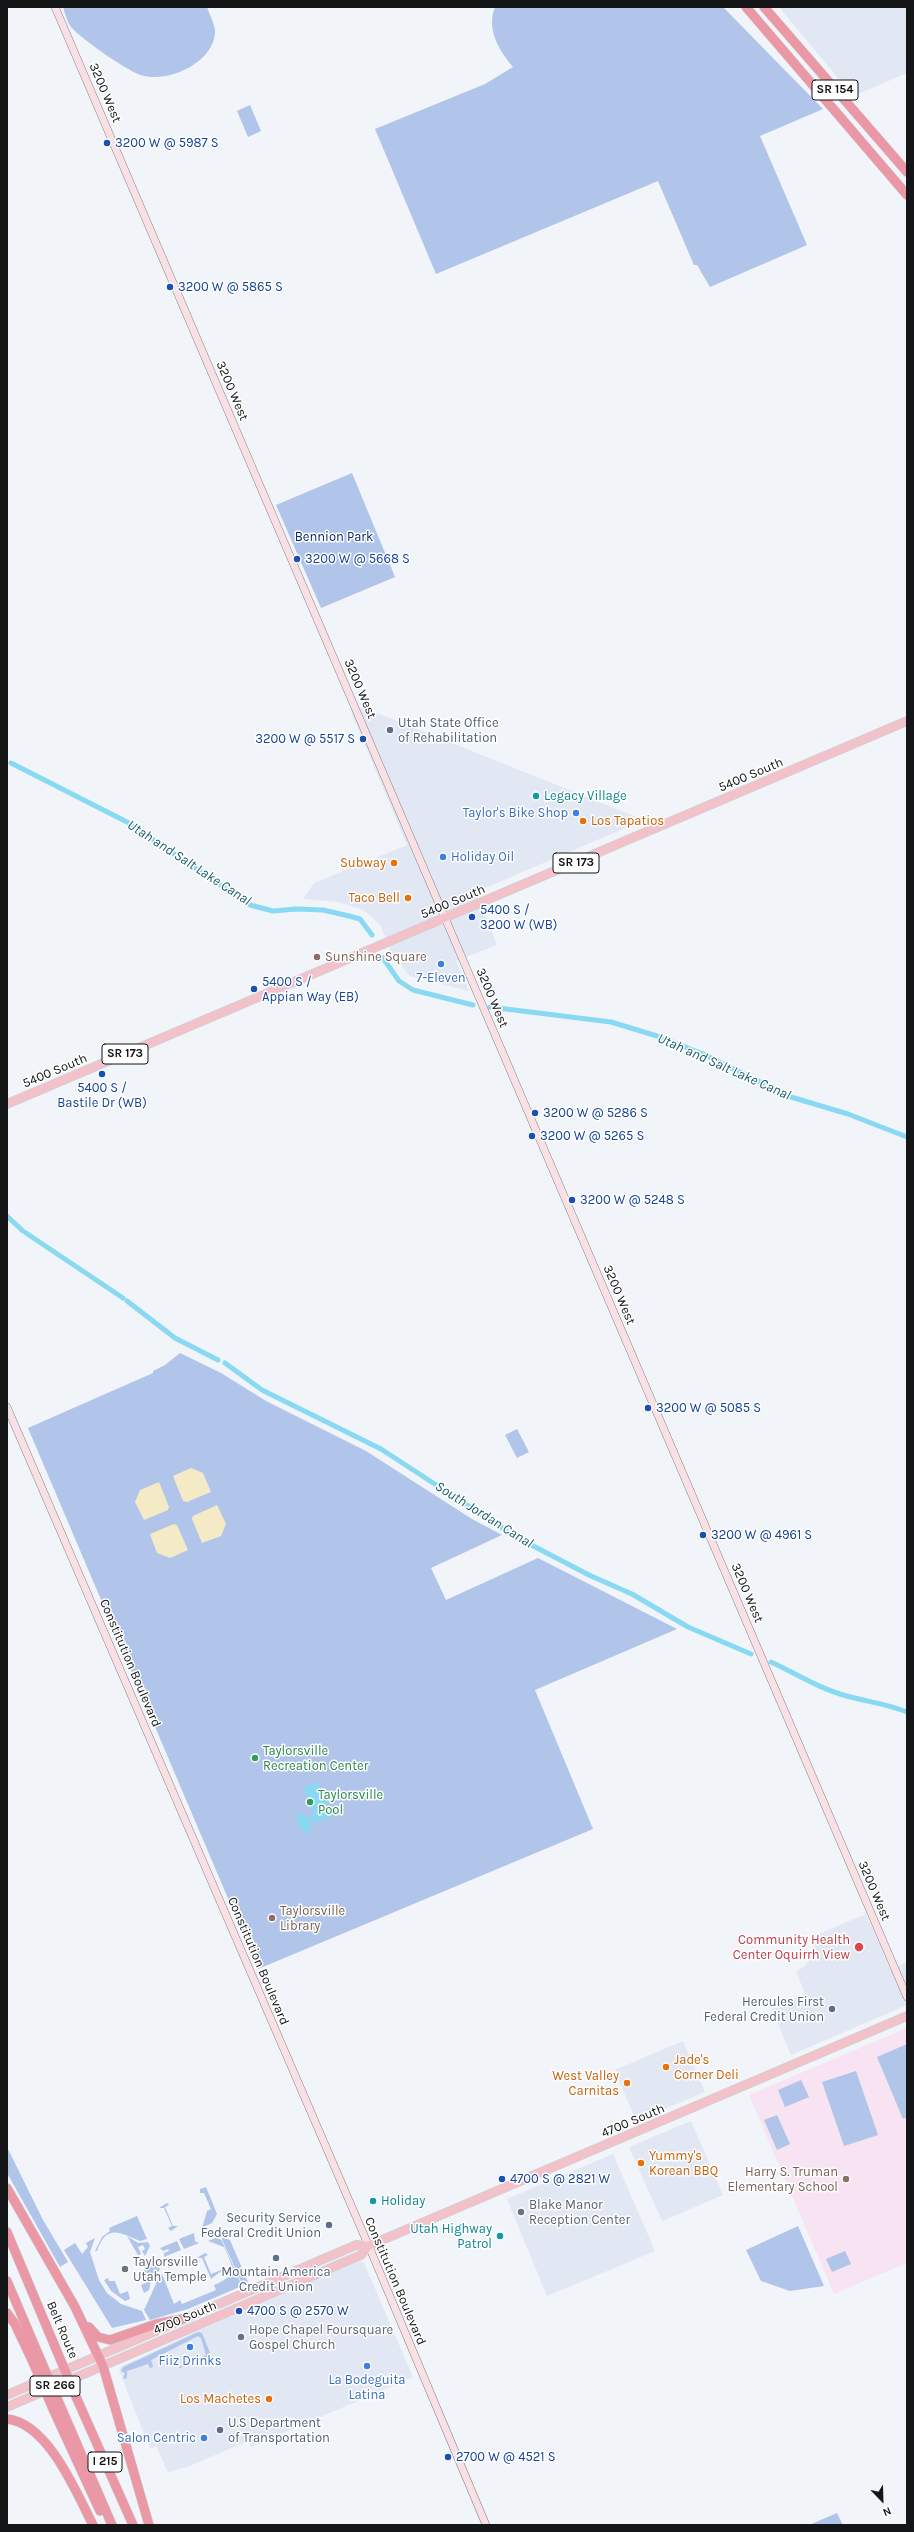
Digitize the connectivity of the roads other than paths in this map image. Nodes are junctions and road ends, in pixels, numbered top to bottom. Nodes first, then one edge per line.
1 (55, 7) edge
2 (746, 7) edge
3 (764, 7) edge
4 (907, 170) edge
5 (907, 196) edge
6 (907, 721) edge
7 (444, 919) junction
8 (7, 1104) edge
9 (7, 1407) edge
10 (907, 1997) edge
11 (907, 2016) edge
12 (7, 2188) edge
13 (7, 2232) edge
14 (368, 2246) junction
15 (7, 2281) edge
16 (75, 2307) junction
17 (7, 2313) edge
18 (187, 2318) junction
19 (98, 2356) junction
20 (36, 2358) junction
21 (103, 2366) junction
22 (7, 2395) edge
23 (7, 2407) edge
24 (57, 2407) junction
25 (7, 2419) edge
26 (93, 2525) edge
27 (108, 2525) edge
28 (112, 2525) edge
29 (132, 2525) edge
30 (148, 2525) edge
31 (486, 2525) edge

1 - 7 street, 3200 West
2 - 5 highway, SR 154
3 - 4 highway, SR 154
6 - 7 main road, 5400 South / SR 173
7 - 8 main road, 5400 South / SR 173
7 - 10 street, 3200 West
9 - 14 street, Constitution Boulevard
11 - 14 main road, 4700 South
12 - 16 highway
13 - 29 highway, Belt Route / I 215, bridge
14 - 18 main road, 4700 South
14 - 21 main road, 4700 South
14 - 31 street, Constitution Boulevard
15 - 20 highway, I 215
16 - 18 highway
16 - 19 highway
17 - 20 highway
18 - 19 main road, 4700 South
19 - 21 highway
19 - 22 main road, 4700 South / SR 266
20 - 24 highway, I 215, bridge
21 - 23 main road, 4700 South / SR 266
21 - 30 highway
24 - 27 highway
24 - 28 highway, I 215
25 - 26 highway

